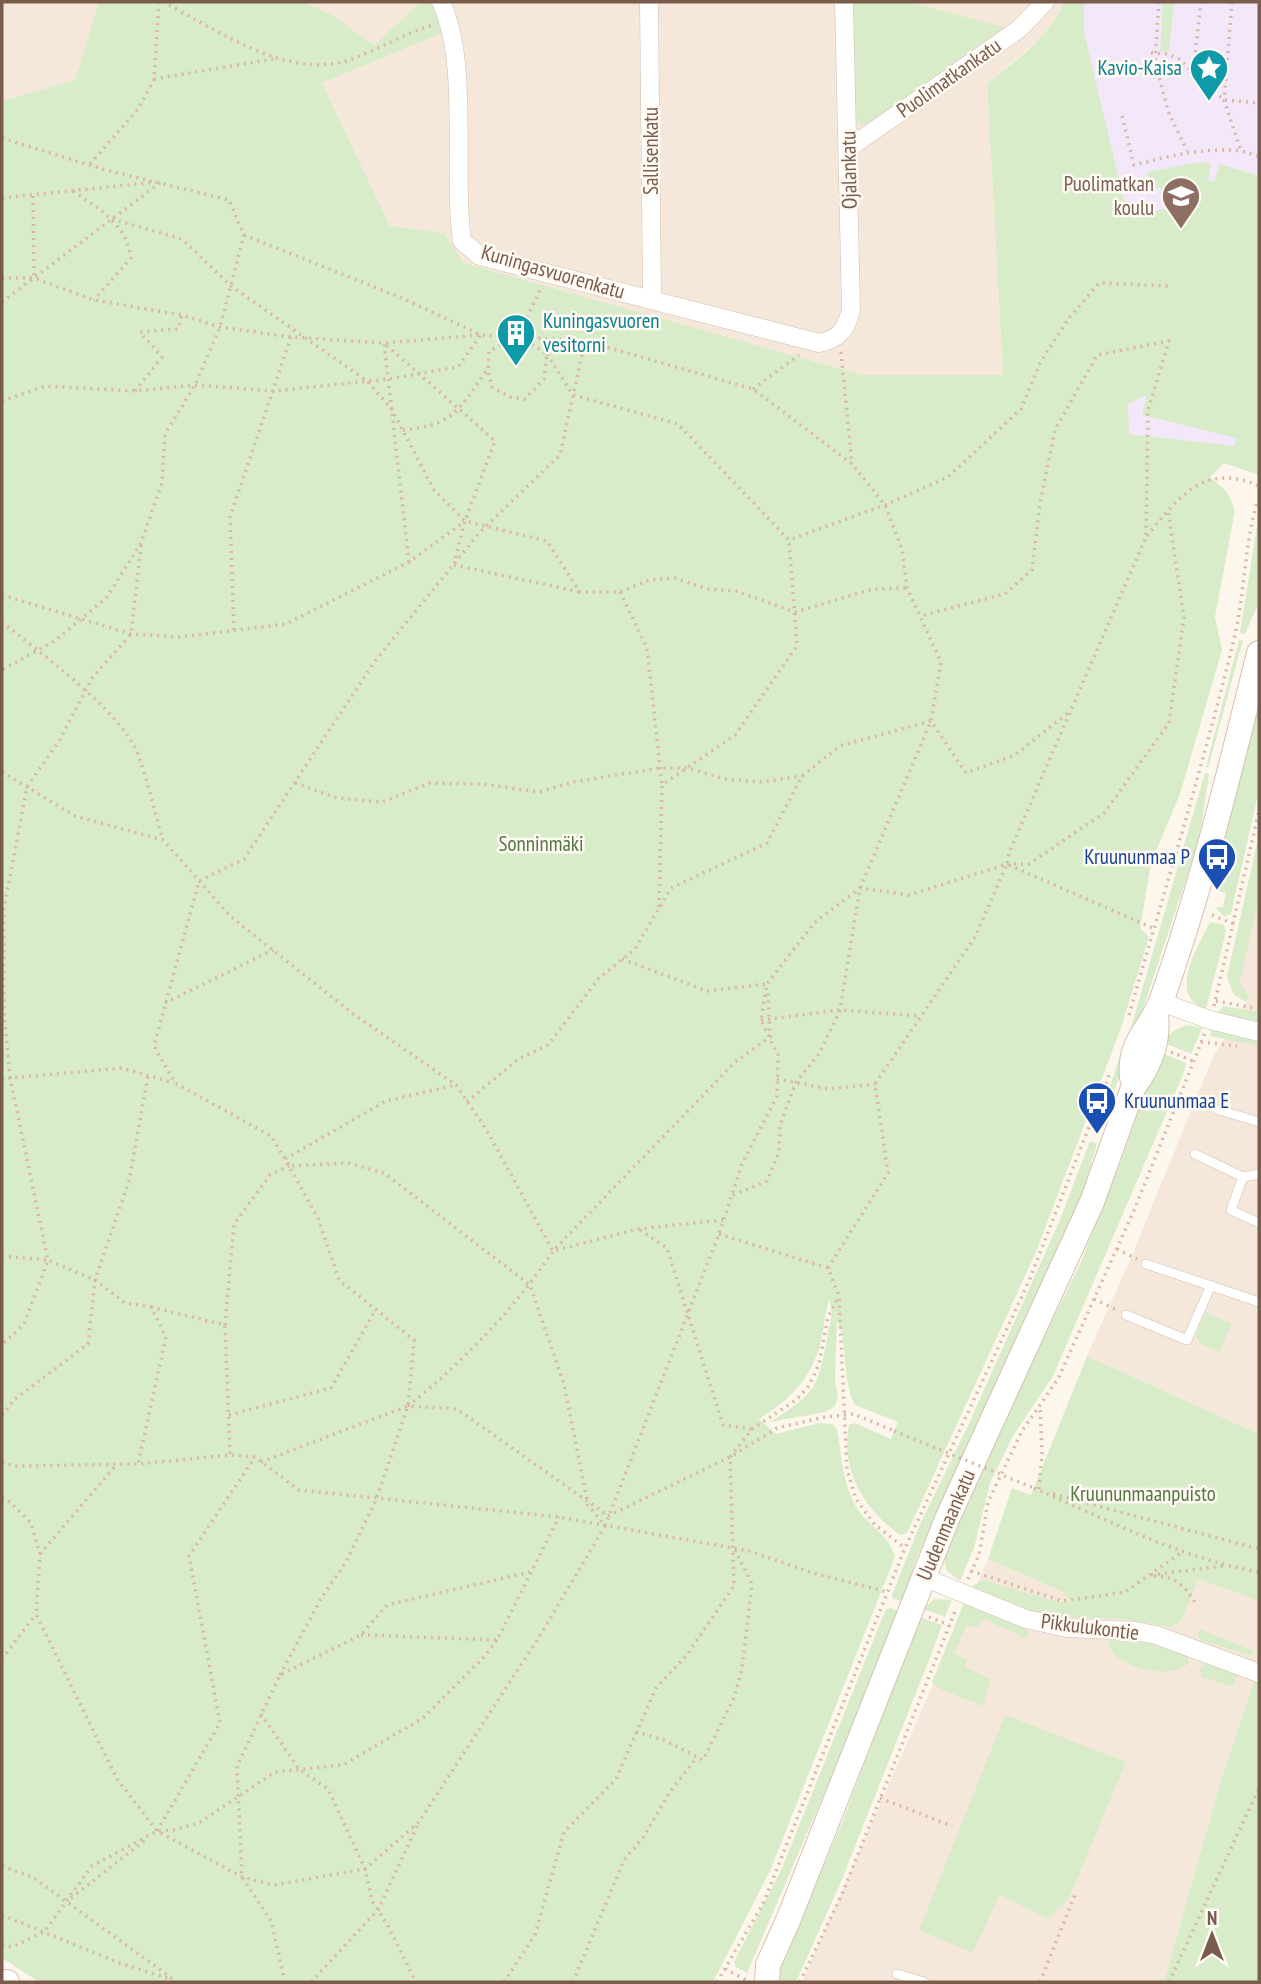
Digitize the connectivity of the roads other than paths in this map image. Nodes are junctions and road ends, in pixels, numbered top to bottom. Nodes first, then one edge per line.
1 (649, 2) edge
2 (845, 2) edge
3 (1045, 2) edge
4 (444, 9) edge
5 (849, 148) junction
6 (652, 299) junction
7 (819, 343) joint
8 (1252, 645) edge
9 (1159, 1008) junction
10 (1259, 1032) edge
11 (1216, 1109) dead end
12 (1259, 1122) edge
13 (1195, 1154) dead end
14 (1259, 1174) edge
15 (1243, 1177) junction
16 (1259, 1223) edge
17 (1146, 1264) road end
18 (1211, 1285) junction
19 (1259, 1302) edge
20 (1126, 1315) road end
21 (923, 1577) junction
22 (1259, 1673) edge
23 (897, 1974) dead end
24 (757, 1979) edge
25 (924, 1982) edge

1 - 6 street, Sallisenkatu
2 - 5 street, Ojalankatu
3 - 5 street, Puolimatkankatu
4 - 6 street, Kuningasvuorenkatu
5 - 7 street, Ojalankatu
6 - 7 street, Kuningasvuorenkatu
8 - 9 main road, Uudenmaankatu
9 - 10 street
9 - 21 main road, Uudenmaankatu
11 - 12 lane
13 - 15 lane
14 - 15 lane
15 - 16 lane
17 - 18 lane
18 - 19 lane
18 - 20 lane
21 - 22 street, Pikkulukontie
21 - 24 main road, Uudenmaankatu
23 - 25 lane

